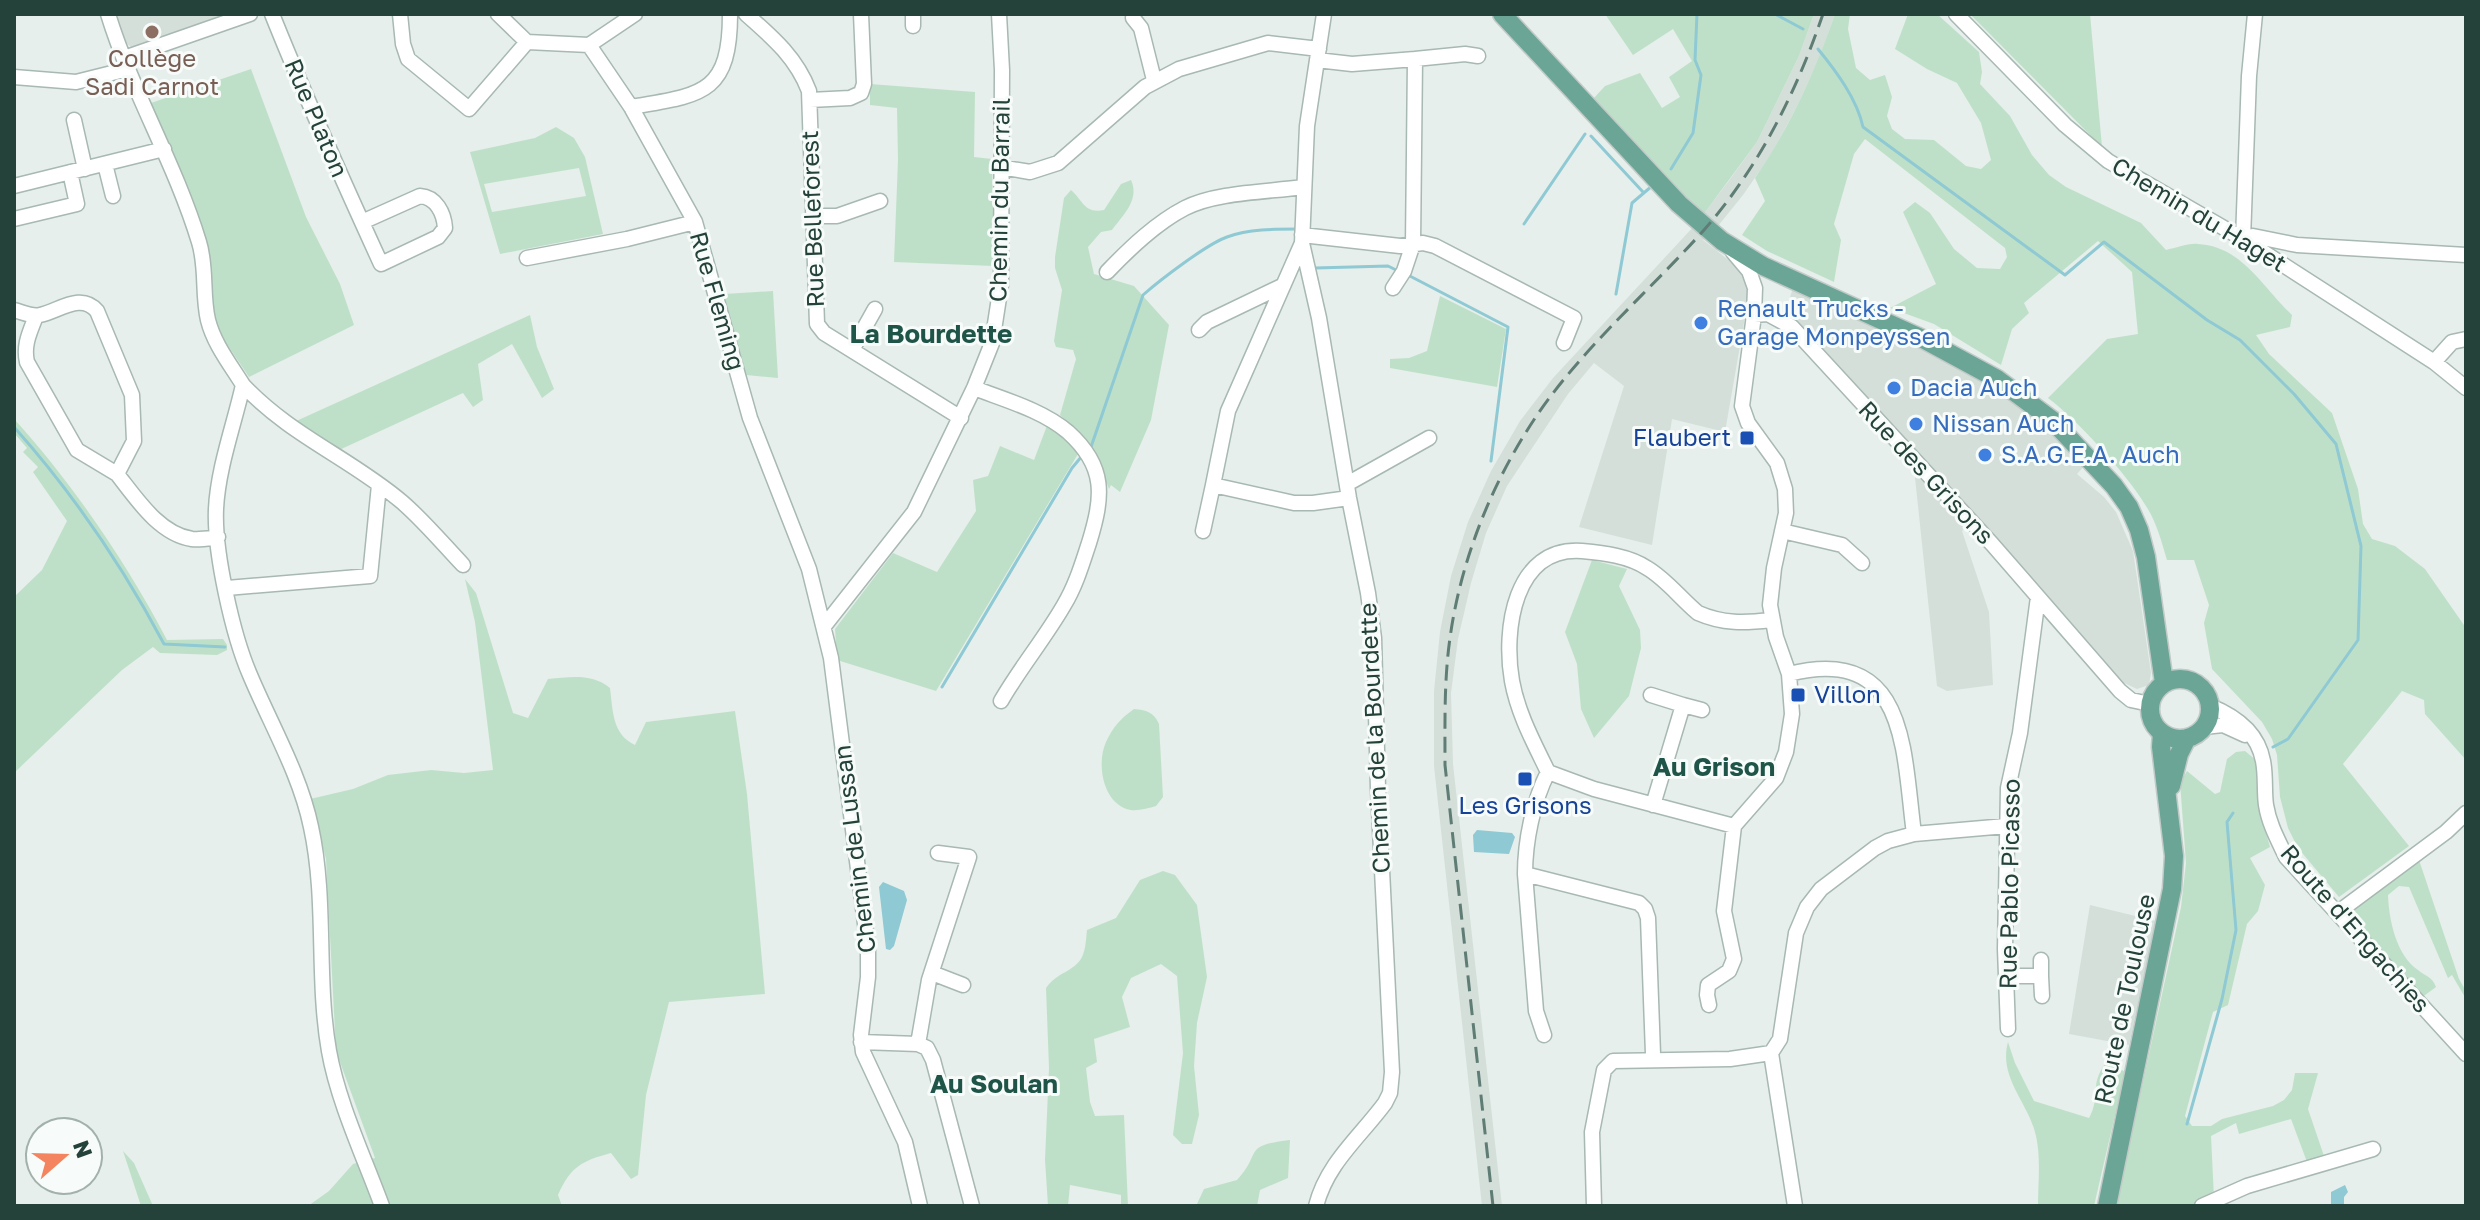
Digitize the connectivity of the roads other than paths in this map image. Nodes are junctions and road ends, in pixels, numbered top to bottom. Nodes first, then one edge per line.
1 (108, 14) edge
2 (250, 14) edge
3 (272, 14) edge
4 (400, 14) edge
5 (498, 14) edge
6 (635, 14) edge
7 (730, 14) edge
8 (746, 14) edge
9 (861, 14) edge
10 (999, 14) edge
11 (1324, 14) edge
12 (1502, 14) edge
13 (1956, 14) edge
14 (2255, 14) edge
15 (1133, 18) dead end
16 (527, 42) junction
17 (589, 45) junction
18 (1318, 55) junction
19 (1478, 56) dead end
20 (1415, 59) junction
21 (126, 63) junction
22 (14, 77) edge
23 (1154, 80) junction
24 (810, 100) junction
25 (631, 107) junction
26 (74, 120) dead end
27 (164, 149) junction
28 (105, 164) junction
29 (1000, 167) junction
30 (78, 170) junction
31 (14, 186) edge
32 (1303, 187) junction
33 (113, 196) dead end
34 (880, 201) dead end
35 (813, 216) junction
36 (14, 219) edge
37 (362, 222) junction
38 (695, 222) junction
39 (1302, 239) junction
40 (2243, 239) junction
41 (1722, 241) junction
42 (1413, 244) junction
43 (2466, 255) edge
44 (527, 258) dead end
45 (1107, 272) dead end
46 (1282, 286) junction
47 (1393, 288) dead end
48 (875, 309) dead end
49 (14, 310) edge
50 (1754, 315) junction
51 (36, 316) junction
52 (1199, 330) dead end
53 (2466, 339) edge
54 (1564, 343) dead end
55 (852, 350) junction
56 (2434, 362) junction
57 (243, 385) junction
58 (974, 388) junction
59 (2466, 388) edge
60 (961, 418) junction
61 (1429, 438) dead end
62 (117, 474) junction
63 (379, 485) junction
64 (1213, 485) junction
65 (1348, 491) junction
66 (1203, 531) dead end
67 (1782, 531) junction
68 (218, 537) junction
69 (1862, 563) dead end
70 (463, 565) dead end
71 (227, 588) junction
72 (2038, 597) junction
73 (1771, 620) junction
74 (825, 625) junction
75 (2157, 633) junction
76 (1789, 674) junction
77 (2183, 679) junction
78 (2164, 683) junction
79 (1651, 695) dead end
80 (1001, 701) dead end
81 (2150, 704) junction
82 (1683, 705) junction
83 (2210, 706) junction
84 (1702, 710) dead end
85 (2204, 727) junction
86 (2162, 733) junction
87 (2187, 738) junction
88 (2259, 747) junction
89 (1548, 772) junction
90 (2169, 800) junction
91 (1653, 805) junction
92 (2466, 813) edge
93 (1734, 826) junction
94 (2006, 826) junction
95 (1914, 834) junction
96 (938, 853) dead end
97 (1525, 874) junction
98 (2337, 913) junction
99 (2041, 960) dead end
100 (932, 973) junction
101 (2006, 976) junction
102 (2041, 976) junction
103 (963, 985) dead end
104 (2042, 996) dead end
105 (1709, 1005) dead end
106 (2008, 1029) dead end
107 (1544, 1035) dead end
108 (861, 1042) junction
109 (918, 1044) junction
110 (1771, 1053) junction
111 (1653, 1054) dead end
112 (2466, 1054) edge
113 (2373, 1149) dead end
114 (382, 1206) edge
115 (920, 1206) edge
116 (972, 1206) edge
117 (1316, 1206) edge
118 (1594, 1206) edge
119 (1795, 1206) edge
120 (2107, 1206) edge
121 (2202, 1206) edge

1 - 21 street
2 - 21 street
3 - 37 street, Rue Platon
4 - 16 street
5 - 16 street
6 - 17 street
7 - 25 street
8 - 24 street, Rue Belleforest
9 - 24 street
10 - 29 street, Chemin du Barrail
11 - 18 street, Chemin de la Bourdette
12 - 41 main road
13 - 40 street, Chemin du Haget
14 - 40 street
15 - 23 street
16 - 17 street
17 - 25 street, Rue Fleming
18 - 20 street
18 - 23 street
18 - 32 street, Chemin de la Bourdette
19 - 20 street
20 - 42 street
21 - 22 street
21 - 27 street
23 - 29 street
24 - 35 street, Rue Belleforest
25 - 38 street, Rue Fleming
26 - 30 street
27 - 28 street
27 - 57 street
28 - 30 street
28 - 33 street
29 - 58 street, Chemin du Barrail
30 - 31 street
30 - 36 street
32 - 39 street, Chemin de la Bourdette
32 - 45 street
34 - 35 street
35 - 55 street, Rue Belleforest
37 - 37 street, Rue Platon
38 - 44 street
38 - 74 street, Rue Fleming
39 - 42 street
39 - 46 street
39 - 65 street, Chemin de la Bourdette
40 - 43 street
40 - 56 street, Chemin du Haget
41 - 50 street
41 - 75 main road
42 - 47 street
42 - 54 street
46 - 52 street
46 - 64 street
48 - 55 street
49 - 51 street
50 - 67 street
50 - 72 street, Rue des Grisons
51 - 62 street
51 - 62 street
53 - 56 street
55 - 60 street, Rue Belleforest
56 - 59 street, Chemin du Haget
57 - 63 street
57 - 68 street
58 - 60 street, Chemin du Barrail
58 - 80 street
60 - 74 street, Chemin du Barrail
61 - 65 street
62 - 68 street
63 - 70 street
63 - 71 street
64 - 65 street
64 - 66 street
65 - 117 street, Chemin de la Bourdette
67 - 69 street
67 - 73 street
68 - 71 street
71 - 114 street
72 - 81 street, Rue des Grisons
72 - 94 street, Rue Pablo Picasso
73 - 76 street
73 - 89 street
74 - 108 street, Chemin de Lussan
75 - 77 main road
75 - 78 main road
76 - 93 street
76 - 95 street
77 - 78 main road
77 - 83 main road
78 - 81 main road
79 - 82 street
81 - 86 main road
82 - 84 street
82 - 91 street
83 - 85 main road
83 - 88 street
85 - 87 main road
85 - 88 street
86 - 87 main road
86 - 90 main road, Route de Toulouse
87 - 90 main road, Route de Toulouse
88 - 98 street, Route d'Engachies
89 - 91 street
89 - 97 street
90 - 120 main road, Route de Toulouse
91 - 93 street
92 - 98 street
93 - 105 street
94 - 95 street
94 - 101 street, Rue Pablo Picasso
95 - 110 street
96 - 100 street
97 - 107 street
97 - 111 street
98 - 112 street, Route d'Engachies
99 - 102 street
100 - 103 street
100 - 109 street
101 - 102 street
101 - 106 street, Rue Pablo Picasso
102 - 104 street
108 - 109 street
108 - 115 street, Chemin de Lussan
109 - 116 street
110 - 118 street
110 - 119 street
113 - 121 street

